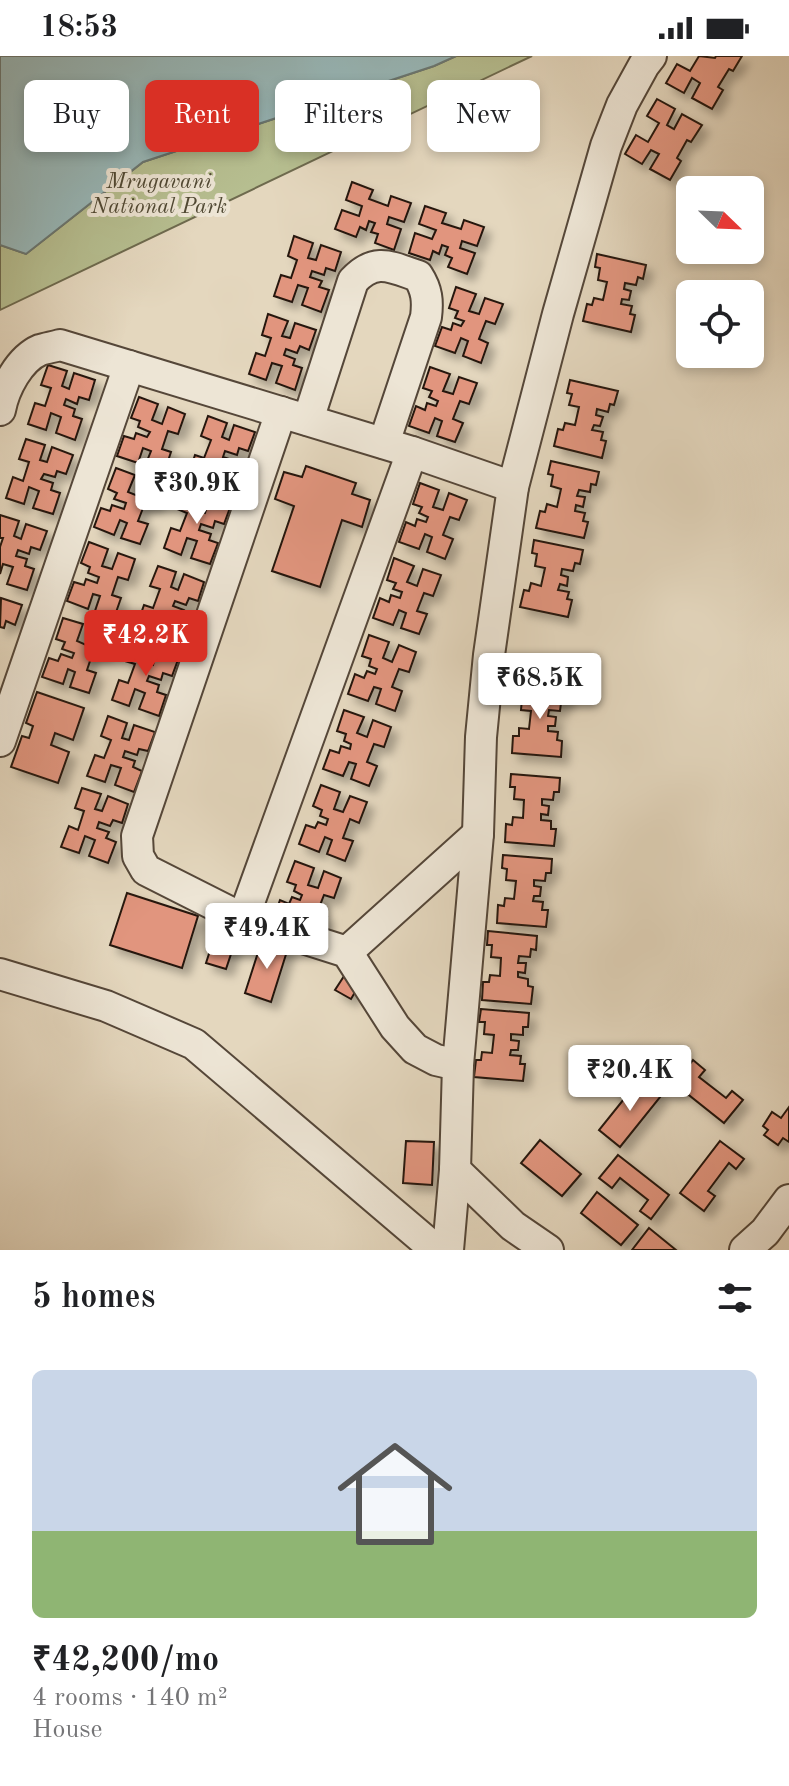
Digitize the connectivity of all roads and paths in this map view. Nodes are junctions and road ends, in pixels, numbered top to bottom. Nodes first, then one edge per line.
1 (651, 56) edge
2 (129, 366) junction
3 (0, 410) edge
4 (294, 416) junction
5 (398, 448) junction
6 (513, 487) junction
7 (0, 741) edge
8 (478, 834) junction
9 (243, 919) junction
10 (347, 952) junction
11 (0, 974) edge
12 (458, 1065) junction
13 (455, 1170) junction
14 (789, 1200) edge
15 (436, 1250) edge
16 (448, 1250) edge
17 (548, 1250) edge
18 (745, 1250) edge

1 - 6 street
2 - 3 street
2 - 4 street
2 - 7 street
4 - 5 street
4 - 5 street
4 - 9 street
5 - 6 street
5 - 9 street
6 - 8 street
8 - 10 street
8 - 12 street
9 - 10 street
10 - 12 street
11 - 15 street
12 - 13 street
13 - 16 street
13 - 17 street
14 - 18 street

